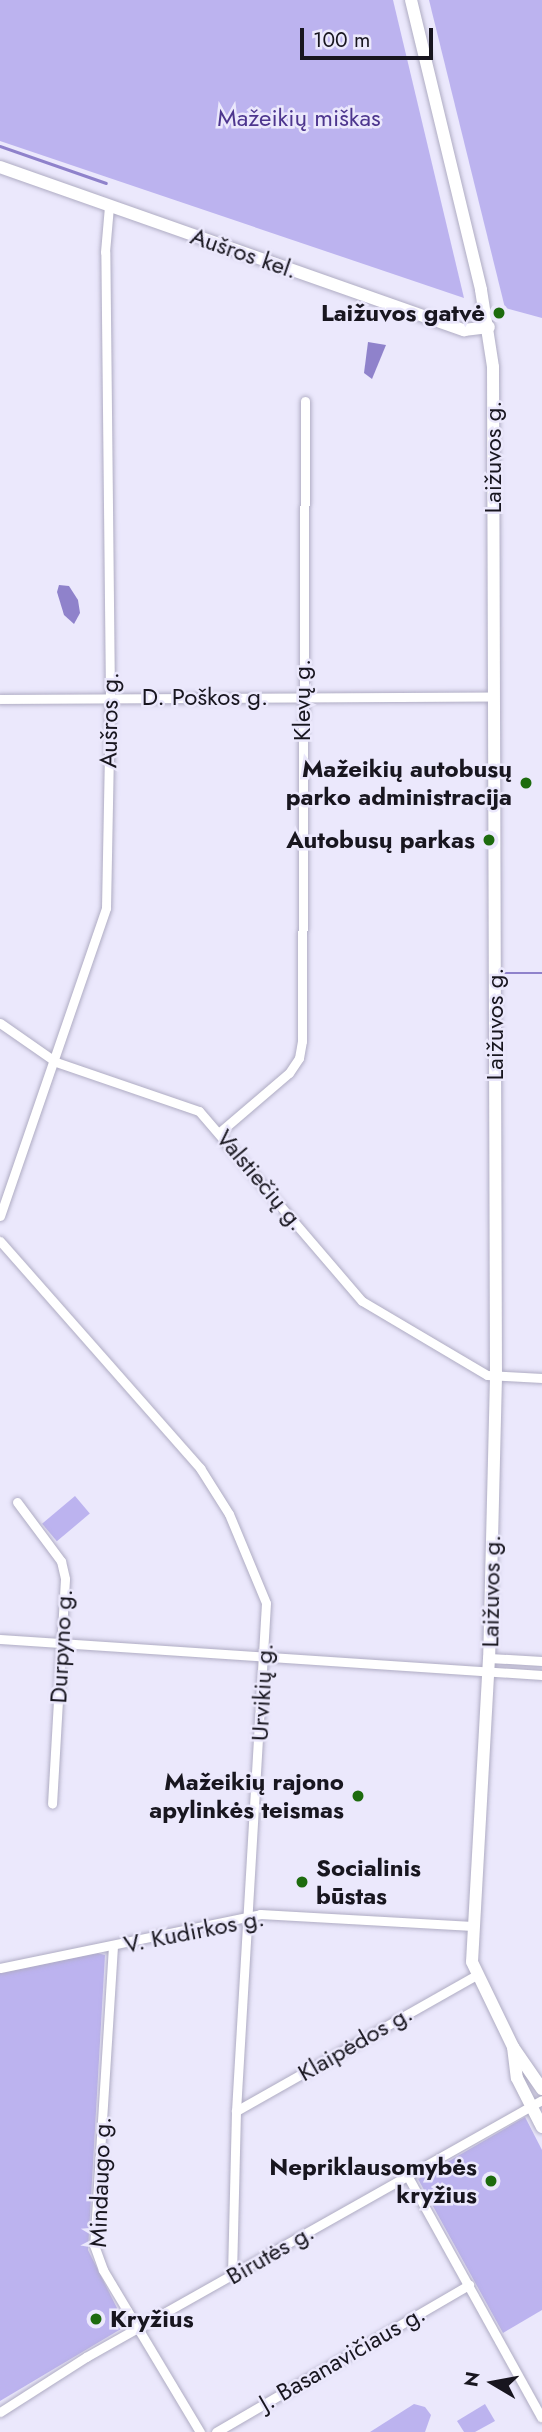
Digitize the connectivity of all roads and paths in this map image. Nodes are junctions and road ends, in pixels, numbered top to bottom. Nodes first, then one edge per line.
1 (411, 0) edge
2 (0, 167) edge
3 (109, 206) junction
4 (489, 327) junction
5 (305, 401) dead end
6 (494, 696) junction
7 (110, 697) junction
8 (301, 698) junction
9 (0, 699) edge
10 (0, 1023) edge
11 (56, 1062) junction
12 (221, 1131) junction
13 (0, 1216) edge
14 (0, 1241) edge
15 (496, 1377) junction
16 (542, 1378) edge
17 (17, 1502) dead end
18 (0, 1639) edge
19 (63, 1642) junction
20 (265, 1657) junction
21 (542, 1661) edge
22 (489, 1665) junction
23 (542, 1675) edge
24 (52, 1804) dead end
25 (247, 1918) junction
26 (473, 1926) junction
27 (113, 1946) junction
28 (0, 1968) edge
29 (475, 1976) junction
30 (513, 2047) junction
31 (542, 2090) edge
32 (536, 2103) edge
33 (236, 2111) junction
34 (542, 2127) edge
35 (407, 2175) junction
36 (232, 2275) junction
37 (469, 2285) junction
38 (137, 2328) junction
39 (0, 2412) edge
40 (541, 2417) edge
41 (200, 2432) edge
42 (216, 2432) edge

1 - 4 main road, Laižuvos g.
2 - 3 main road, Aušros kel.
3 - 4 main road, Aušros kel.
3 - 7 street, Aušros g.
4 - 6 main road, Laižuvos g.
5 - 8 street, Klevų g.
6 - 8 street, D. Poškos g.
6 - 15 main road, Laižuvos g.
7 - 8 street, D. Poškos g.
7 - 9 street, D. Poškos g.
7 - 11 street, Aušros g.
8 - 12 street, Klevų g.
10 - 11 street, Valstiečių g.
11 - 12 street, Valstiečių g.
11 - 13 street, Aušros g.
12 - 15 street, Valstiečių g.
14 - 20 street, Urvikių g.
15 - 16 street
15 - 22 main road, Laižuvos g.
17 - 19 street, Durpyno g.
18 - 19 street
19 - 20 street
19 - 24 street, Durpyno g.
20 - 22 street
20 - 25 street, Urvikių g.
21 - 22 street
22 - 23 street
22 - 26 main road, Laižuvos g.
25 - 26 street, V. Kudirkos g.
25 - 27 street, V. Kudirkos g.
25 - 33 street, Urvikių g.
26 - 29 main road, Laižuvos g.
27 - 28 street, V. Kudirkos g.
27 - 38 street, Mindaugo g.
29 - 30 main road, Laižuvos g.
29 - 33 street, Klaipėdos g.
30 - 31 main road
30 - 32 main road
32 - 34 main road
32 - 35 street, Birutės g.
33 - 36 street, Urvikių g.
35 - 36 street, Birutės g.
35 - 37 street
36 - 38 street, Birutės g.
37 - 40 street
37 - 42 street, J. Basanavičiaus g.
38 - 39 street, Birutės g.
38 - 41 street, Mindaugo g.

